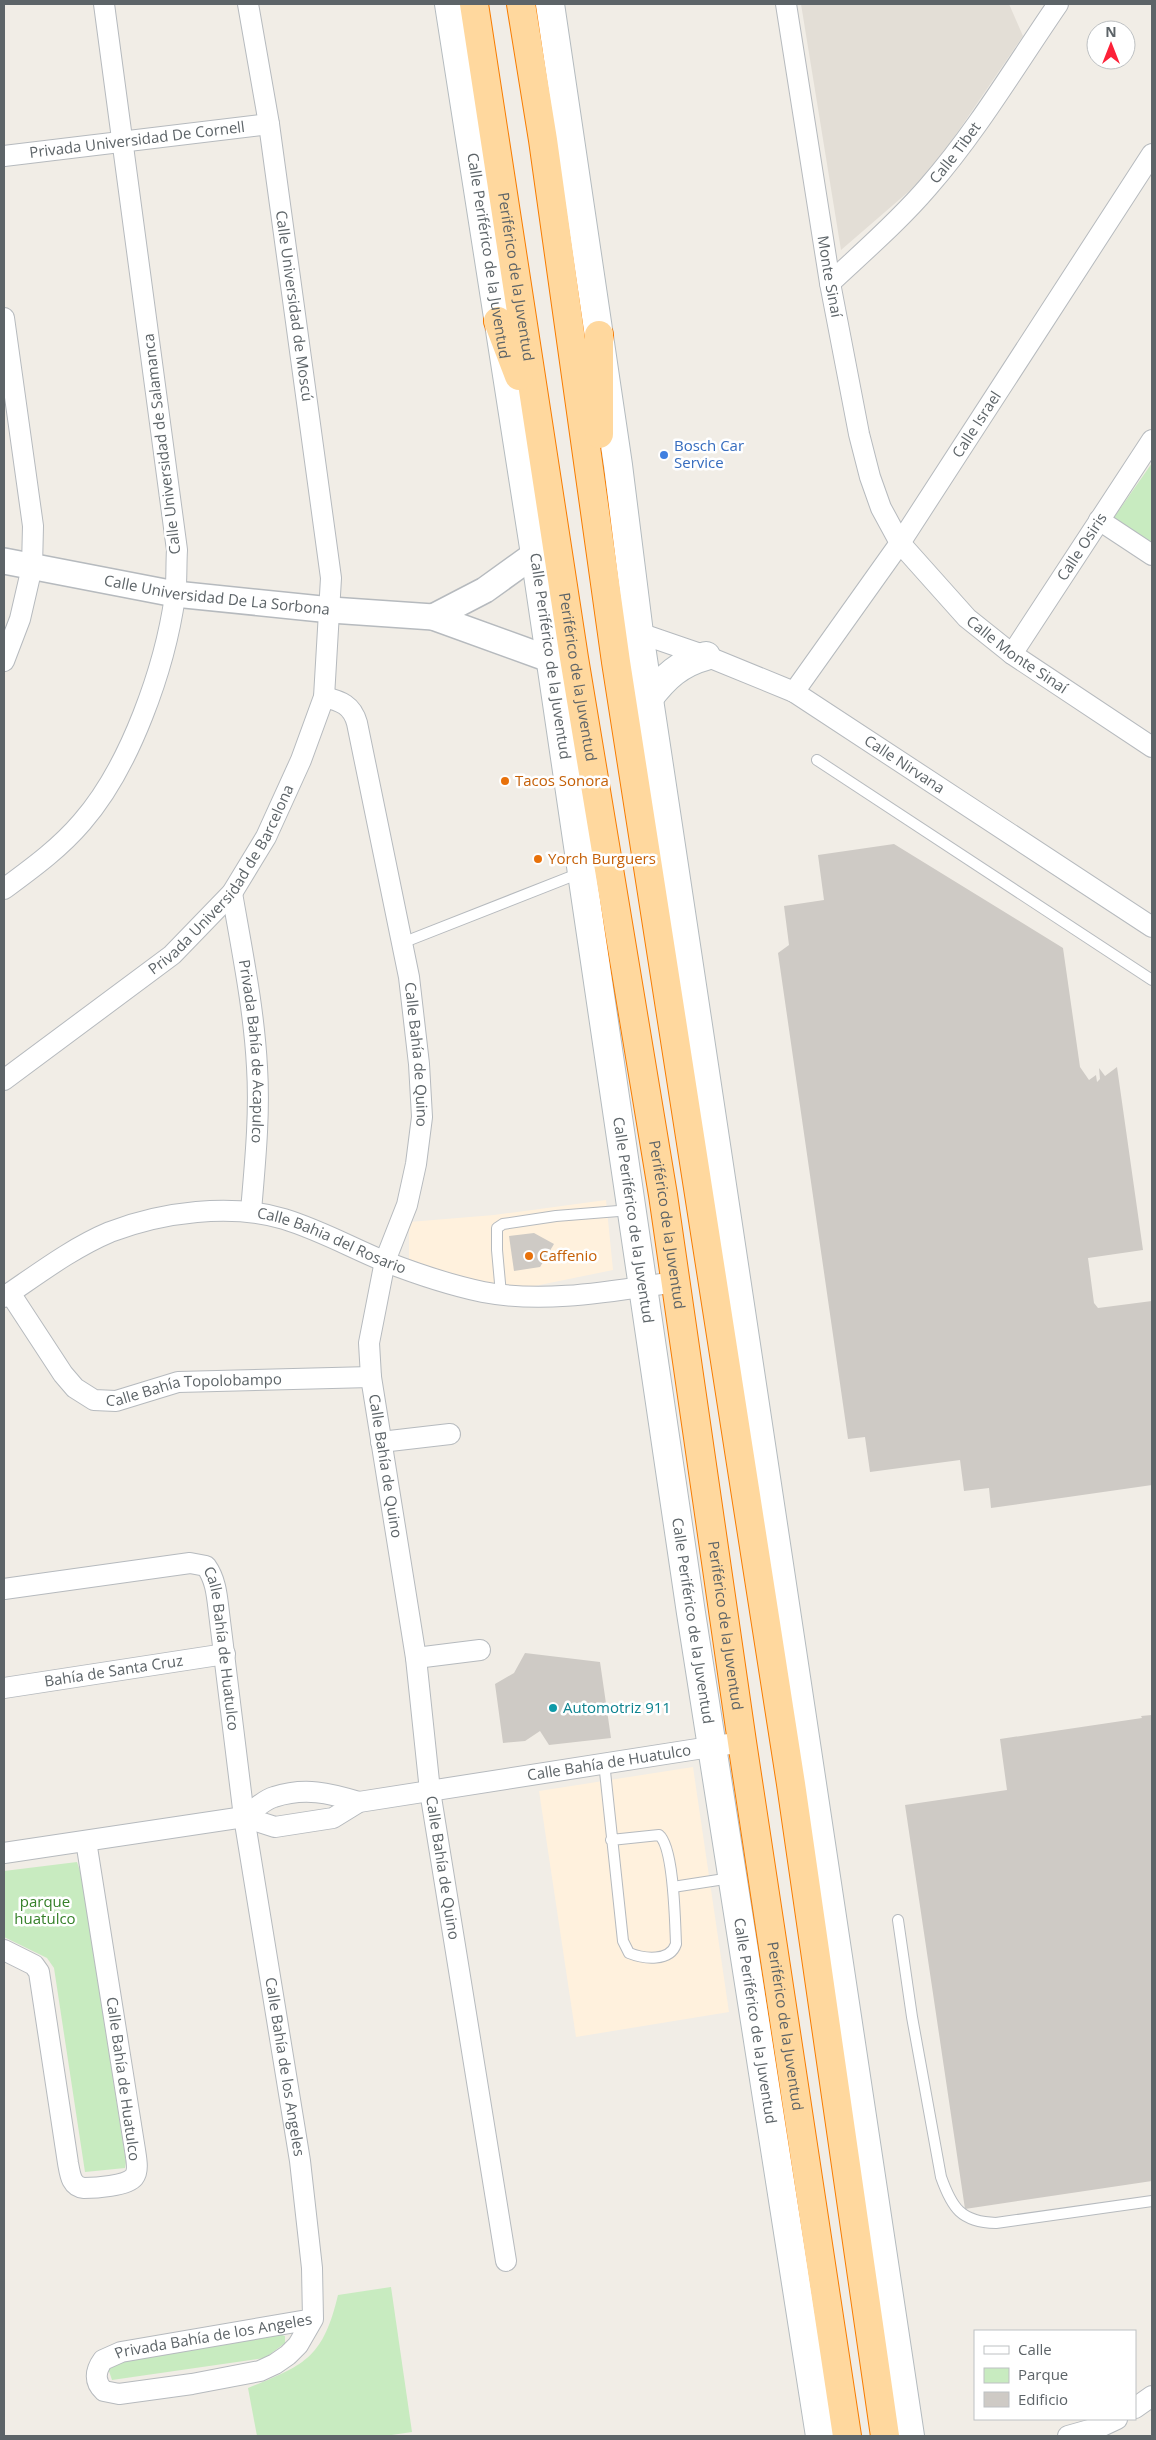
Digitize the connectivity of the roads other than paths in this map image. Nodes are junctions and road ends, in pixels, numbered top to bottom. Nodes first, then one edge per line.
1 (104, 4) edge
2 (248, 4) edge
3 (449, 4) edge
4 (521, 4) edge
5 (550, 4) edge
6 (786, 4) edge
7 (1058, 4) edge
8 (475, 10) edge
9 (269, 124) junction
10 (123, 140) junction
11 (1152, 154) edge
12 (4, 156) edge
13 (830, 283) junction
14 (4, 318) edge
15 (498, 321) junction
16 (599, 335) junction
17 (538, 427) junction
18 (1152, 440) edge
19 (1099, 520) junction
20 (598, 531) junction
21 (900, 543) junction
22 (546, 553) junction
23 (1152, 555) edge
24 (4, 561) edge
25 (32, 567) junction
26 (175, 594) junction
27 (331, 610) junction
28 (433, 617) junction
29 (639, 633) junction
30 (1012, 654) junction
31 (706, 656) junction
32 (562, 659) junction
33 (4, 662) edge
34 (794, 692) junction
35 (324, 697) junction
36 (649, 698) junction
37 (1152, 747) edge
38 (817, 760) dead end
39 (581, 873) junction
40 (4, 889) edge
41 (232, 894) junction
42 (1152, 927) edge
43 (402, 943) junction
44 (1152, 980) edge
45 (4, 1080) edge
46 (632, 1210) junction
47 (251, 1211) junction
48 (385, 1261) junction
49 (675, 1282) junction
50 (644, 1286) junction
51 (501, 1294) junction
52 (7, 1295) edge
53 (371, 1377) junction
54 (450, 1434) dead end
55 (381, 1442) junction
56 (4, 1589) edge
57 (480, 1650) dead end
58 (224, 1654) junction
59 (416, 1658) junction
60 (4, 1688) edge
61 (742, 1742) junction
62 (712, 1746) junction
63 (604, 1762) junction
64 (430, 1792) junction
65 (359, 1802) junction
66 (244, 1817) junction
67 (612, 1840) junction
68 (86, 1841) junction
69 (4, 1853) edge
70 (732, 1878) junction
71 (673, 1887) junction
72 (898, 1920) dead end
73 (4, 1950) edge
74 (1152, 2201) edge
75 (506, 2261) dead end
76 (313, 2319) junction
77 (1152, 2396) edge
78 (1136, 2407) edge
79 (1116, 2426) edge
80 (820, 2436) edge
81 (848, 2436) edge
82 (885, 2436) edge
83 (910, 2436) edge
84 (1068, 2436) edge

1 - 10 street, Calle Universidad de Salamanca
2 - 9 street, Calle Universidad de Moscú
3 - 15 main road, Calle Periférico de la Juventud
4 - 20 highway
5 - 16 main road
6 - 13 street, Monte Sinaí
7 - 13 street, Calle Tibet
8 - 17 highway, Periférico de la Juventud
9 - 10 street, Privada Universidad De Cornell
9 - 27 street, Calle Universidad de Moscú
10 - 12 street, Privada Universidad De Cornell
10 - 26 street, Calle Universidad de Salamanca
11 - 21 street, Calle Israel
13 - 21 street, Monte Sinaí
14 - 25 street
15 - 17 highway
15 - 22 main road, Calle Periférico de la Juventud
16 - 20 highway
16 - 29 main road
17 - 22 highway, Periférico de la Juventud
18 - 19 street, Calle Osiris
19 - 23 street
19 - 30 street, Calle Osiris
20 - 82 highway
21 - 30 street, Calle Monte Sinaí
21 - 34 street, Calle Israel
22 - 28 street
22 - 32 highway, Periférico de la Juventud
24 - 25 street, Calle Universidad De La Sorbona
25 - 26 street, Calle Universidad De La Sorbona
25 - 33 street
26 - 27 street, Calle Universidad De La Sorbona
26 - 40 street, Calle Universidad de Salamanca
27 - 28 street, Calle Universidad De La Sorbona
27 - 35 street, Privada Universidad de Barcelona
28 - 32 street, Calle Universidad De La Sorbona
29 - 31 street, Calle Nirvana
29 - 36 main road
30 - 37 street, Calle Monte Sinaí
31 - 34 street, Calle Nirvana
31 - 36 main road
32 - 39 main road, Calle Periférico de la Juventud
32 - 49 highway, Periférico de la Juventud
34 - 42 street, Calle Nirvana
35 - 41 street, Privada Universidad de Barcelona
35 - 43 street, Calle Bahía de Quino
36 - 83 main road
38 - 44 lane
39 - 43 lane
39 - 46 main road, Calle Periférico de la Juventud
41 - 45 street, Privada Universidad de Barcelona
41 - 47 street, Privada Bahía de Acapulco
43 - 48 street, Calle Bahía de Quino
46 - 50 main road, Calle Periférico de la Juventud
46 - 51 lane
47 - 48 street, Calle Bahia del Rosario
47 - 52 street, Calle Bahia del Rosario
48 - 51 street, Calle Bahia del Rosario
48 - 53 street, Calle Bahía de Quino
49 - 50 street, Calle Bahia del Rosario
49 - 61 highway, Periférico de la Juventud
50 - 51 street, Calle Bahia del Rosario
50 - 62 main road, Calle Periférico de la Juventud
52 - 53 street, Calle Bahía Topolobampo
53 - 55 street, Calle Bahía de Quino
54 - 55 street
55 - 59 street, Calle Bahía de Quino
56 - 58 street, Calle Bahía de Huatulco
57 - 59 street
58 - 60 street, Bahía de Santa Cruz
58 - 66 street, Calle Bahía de Huatulco
59 - 64 street, Calle Bahía de Quino
61 - 62 street, Calle Bahía de Huatulco
61 - 81 highway, Periférico de la Juventud
62 - 63 street, Calle Bahía de Huatulco
62 - 70 main road, Calle Periférico de la Juventud
63 - 64 street, Calle Bahía de Huatulco
63 - 67 lane
64 - 65 street, Calle Bahía de Huatulco
64 - 75 street, Calle Bahía de Quino
65 - 66 street, Calle Bahía de Huatulco
65 - 66 street, Calle Bahía de Huatulco
66 - 68 street, Calle Bahía de Huatulco
66 - 76 street, Calle Bahía de los Angeles
67 - 71 lane
67 - 71 lane
68 - 69 street, Calle Bahía de Huatulco
68 - 73 street, Calle Bahía de Huatulco
70 - 71 lane
70 - 80 main road, Calle Periférico de la Juventud
72 - 74 lane
76 - 76 street, Privada Bahía de los Angeles
77 - 78 street
79 - 84 street

